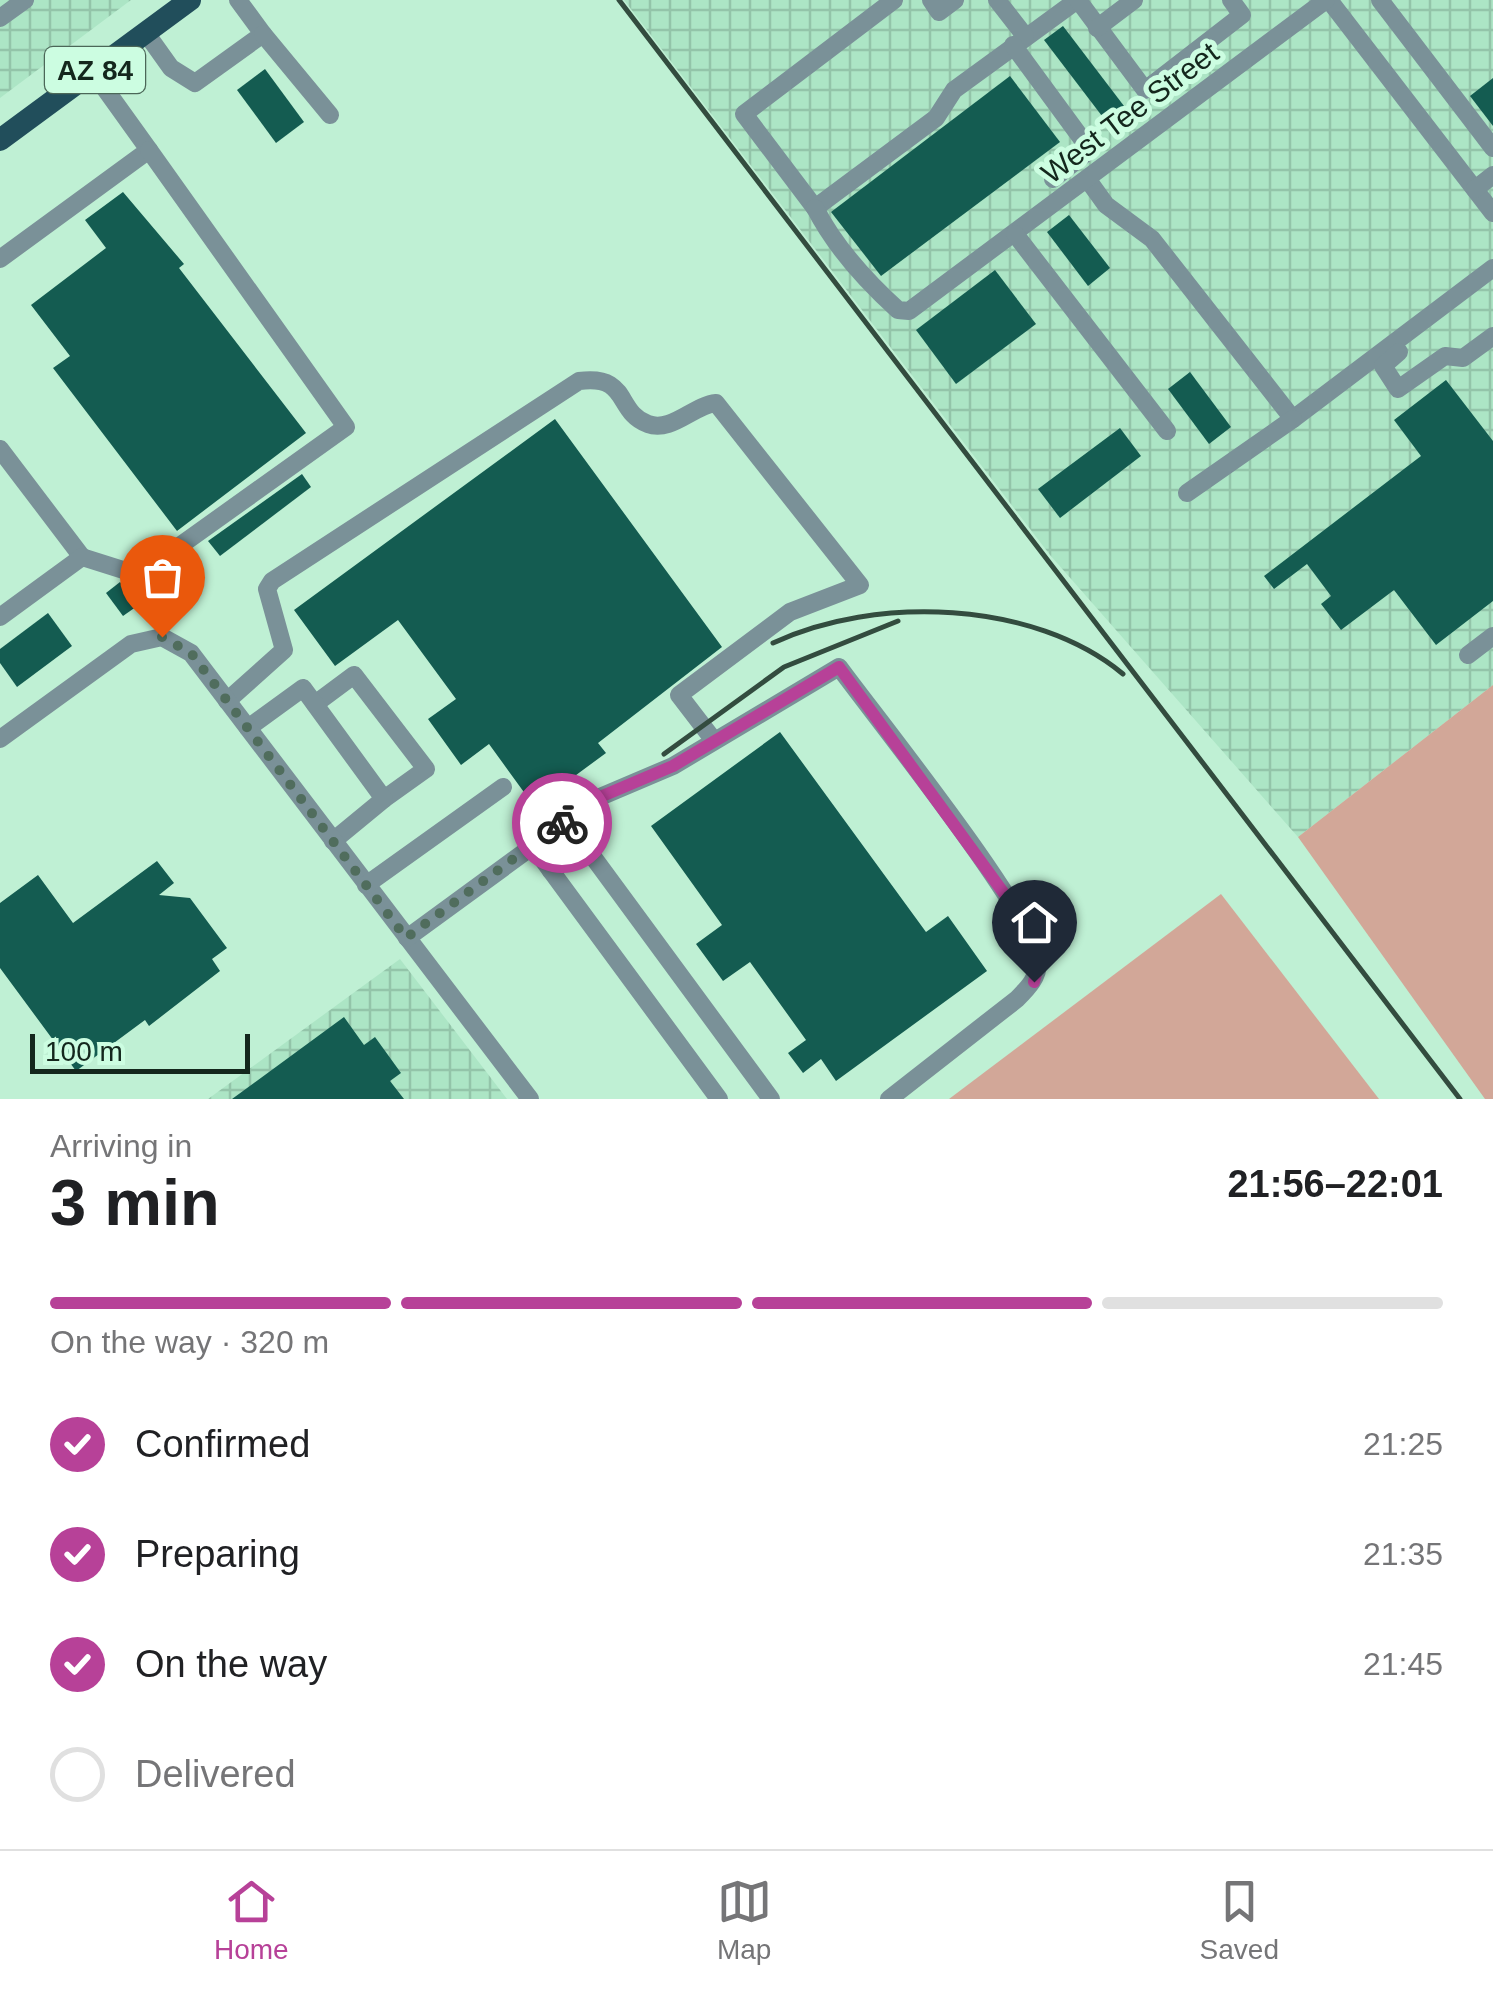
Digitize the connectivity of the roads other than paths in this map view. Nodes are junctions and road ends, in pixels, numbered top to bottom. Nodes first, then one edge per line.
1 (25, 0) edge
2 (190, 0) edge
3 (238, 0) edge
4 (894, 0) edge
5 (930, 0) edge
6 (955, 0) edge
7 (997, 0) edge
8 (1134, 0) edge
9 (1230, 0) edge
10 (1327, 0) edge
11 (1380, 0) edge
12 (1077, 1) edge
13 (0, 18) edge
14 (1096, 28) junction
15 (146, 32) junction
16 (263, 34) junction
17 (1019, 40) junction
18 (93, 72) junction
19 (330, 115) dead end
20 (0, 140) edge
21 (1493, 148) edge
22 (149, 150) junction
23 (1493, 175) edge
24 (1053, 179) dead end
25 (1088, 180) junction
26 (1474, 189) junction
27 (815, 208) junction
28 (1493, 213) edge
29 (1015, 234) junction
30 (0, 259) edge
31 (1493, 268) edge
32 (1493, 282) edge
33 (1493, 336) edge
34 (1293, 419) junction
35 (1167, 432) dead end
36 (0, 449) edge
37 (1188, 493) dead end
38 (82, 556) junction
39 (0, 617) edge
40 (1493, 636) edge
41 (1468, 655) dead end
42 (227, 701) junction
43 (315, 704) junction
44 (248, 728) junction
45 (712, 738) junction
46 (0, 739) edge
47 (503, 787) dead end
48 (384, 799) junction
49 (333, 841) junction
50 (532, 845) junction
51 (551, 871) junction
52 (366, 886) junction
53 (406, 938) junction
54 (530, 1099) edge
55 (719, 1099) edge
56 (772, 1099) edge
57 (889, 1099) edge

1 - 13 street
2 - 15 main road, AZ 84
3 - 16 street
4 - 27 street
5 - 6 street
7 - 17 street
8 - 14 street
9 - 14 street
10 - 25 street, West Tee Street
10 - 26 street
11 - 21 street
12 - 14 street
12 - 17 street
15 - 16 street
15 - 18 main road, AZ 84
16 - 19 street
17 - 24 street
17 - 27 street
18 - 20 main road, AZ 84
18 - 22 street
22 - 30 street
22 - 38 street
23 - 26 street
25 - 29 street, West Tee Street
25 - 34 street
26 - 28 street
27 - 29 street, West Tee Street
29 - 35 street
31 - 34 street
32 - 33 street
34 - 37 street
36 - 38 street
38 - 39 street
40 - 41 street
42 - 44 street
42 - 45 street
42 - 46 street
43 - 44 street
43 - 48 street
43 - 48 street
44 - 49 street
45 - 50 street
45 - 57 street
47 - 52 street
48 - 49 street
49 - 52 street
50 - 51 street
50 - 53 street
51 - 55 street
51 - 56 street
52 - 53 street
53 - 54 street

